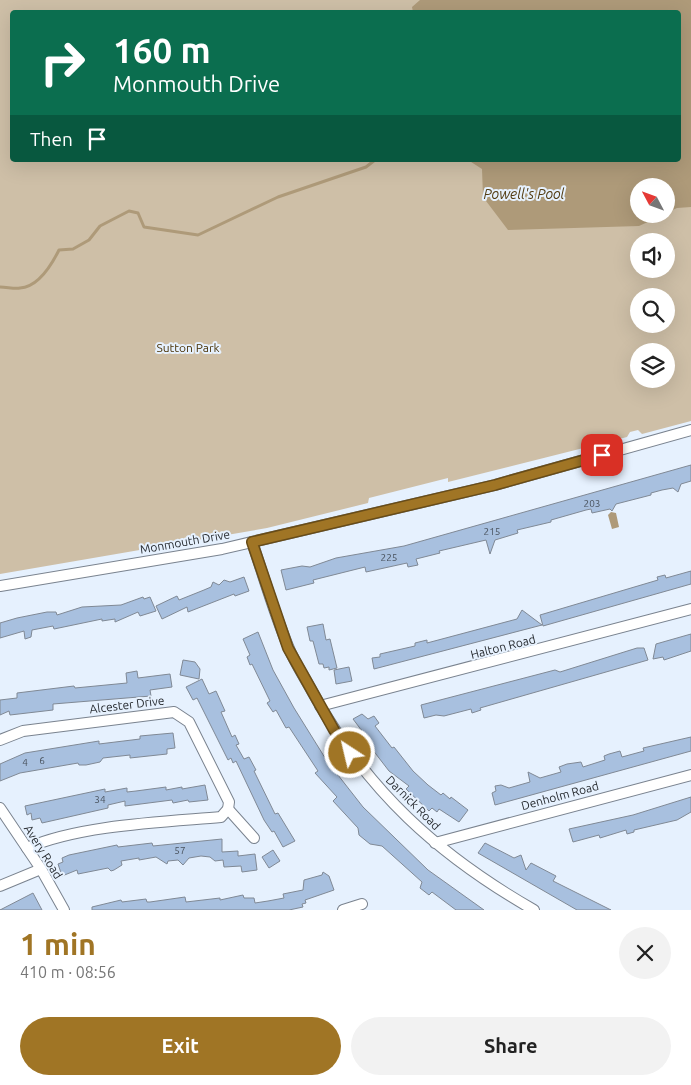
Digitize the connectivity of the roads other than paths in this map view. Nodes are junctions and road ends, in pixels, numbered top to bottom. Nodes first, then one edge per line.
1 (691, 430) edge
2 (252, 542) junction
3 (0, 586) edge
4 (691, 610) edge
5 (320, 706) junction
6 (0, 740) edge
7 (691, 775) edge
8 (0, 808) edge
9 (228, 809) junction
10 (254, 838) dead end
11 (435, 843) junction
12 (27, 848) junction
13 (41, 869) junction
14 (0, 886) edge
15 (362, 904) dead end
16 (346, 906) edge
17 (64, 910) edge
18 (534, 910) edge

1 - 2 street, Monmouth Drive
2 - 3 street, Monmouth Drive
2 - 5 street, Darnick Road
4 - 5 street, Halton Road
5 - 11 street, Darnick Road
6 - 9 street, Alcester Drive
7 - 11 street, Denholm Road
8 - 12 street, Avery Road
9 - 10 street, Alcester Drive
9 - 12 street
11 - 18 street, Darnick Road
12 - 13 street, Avery Road
13 - 14 street
13 - 17 street, Avery Road
15 - 16 street

